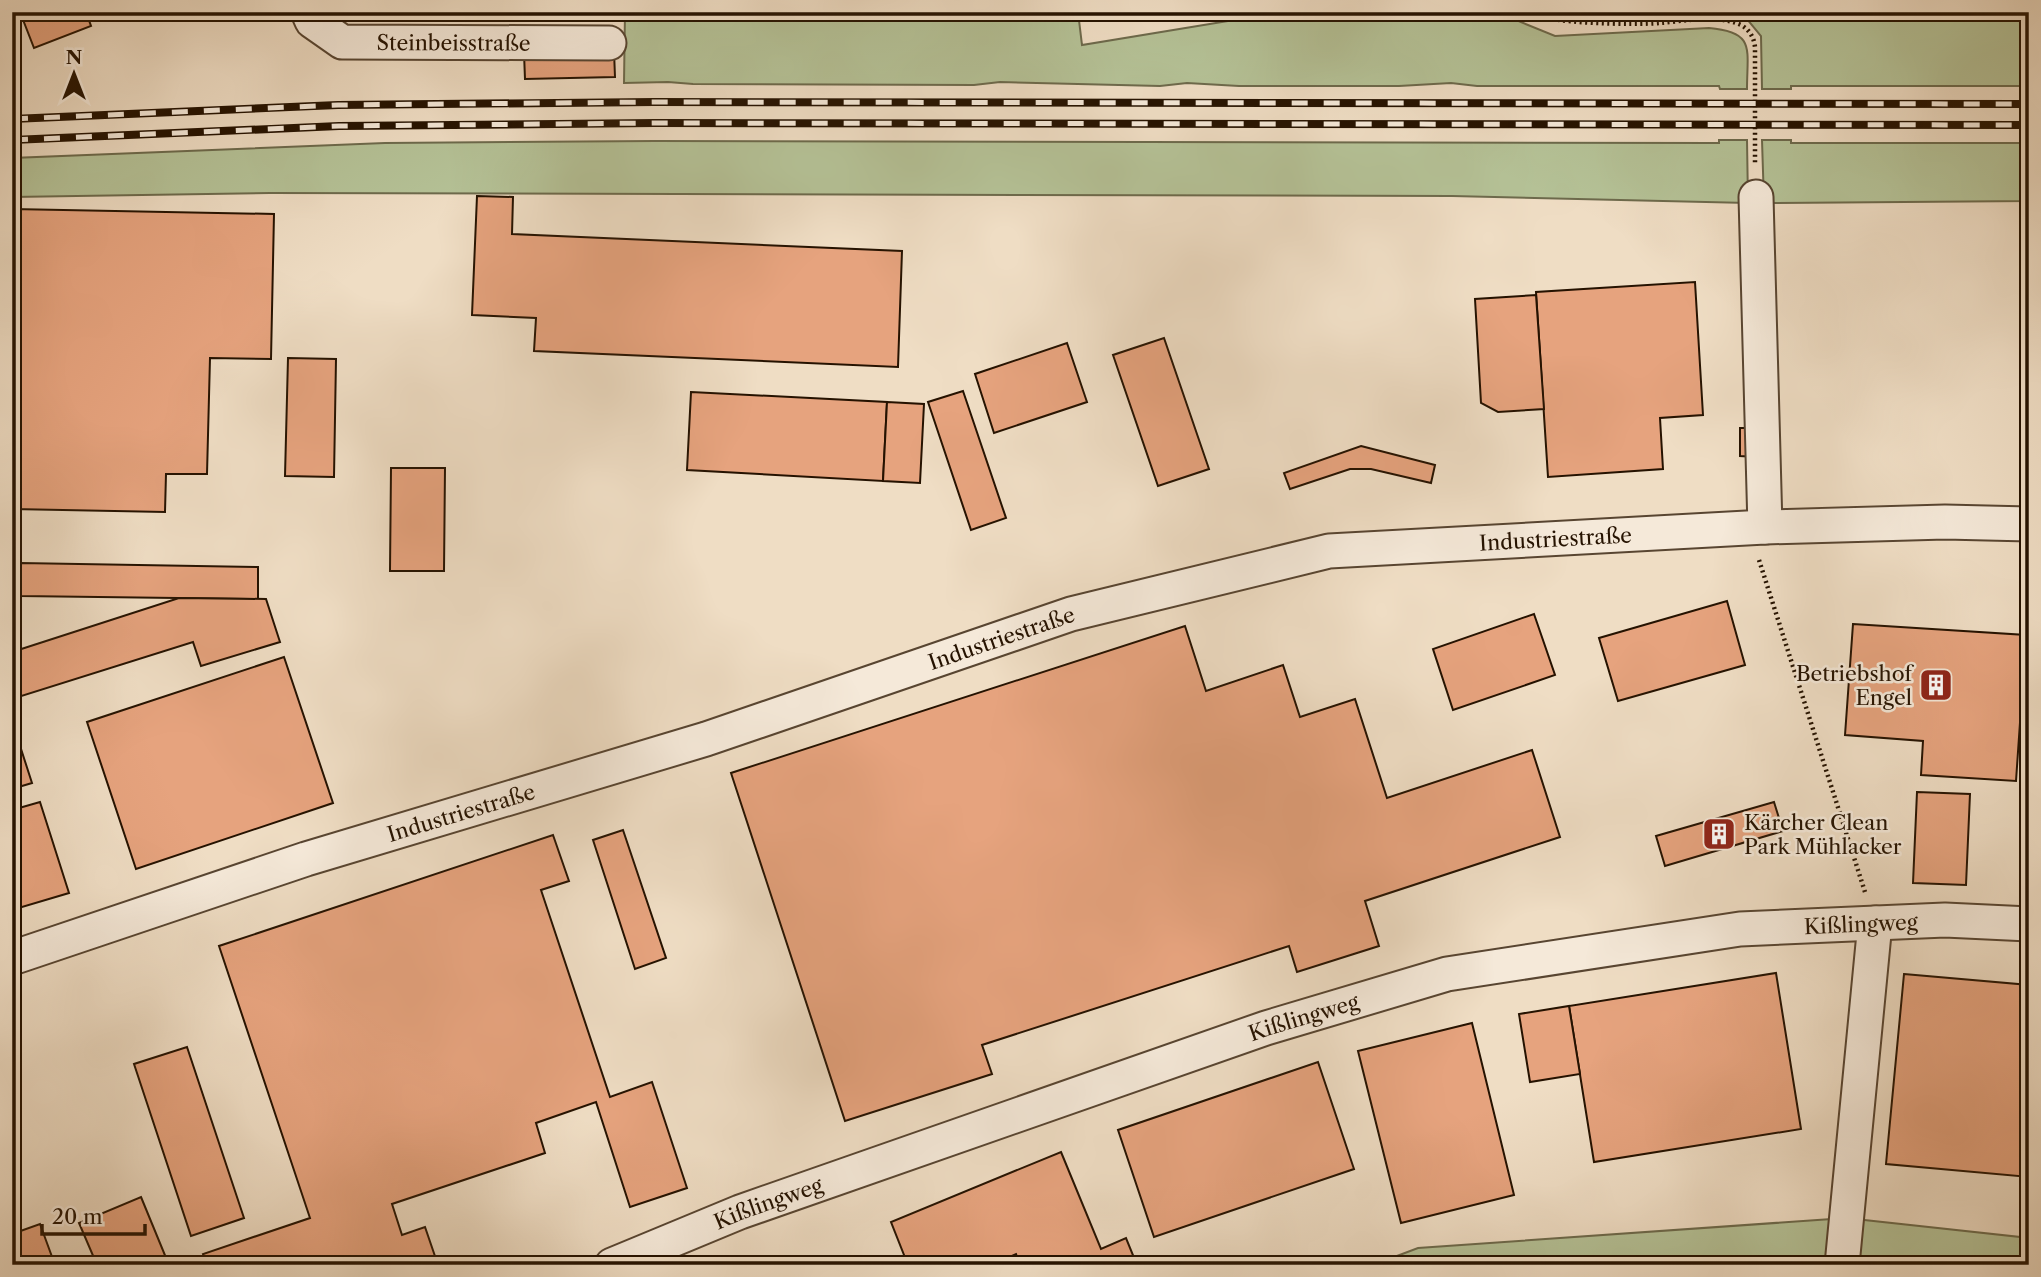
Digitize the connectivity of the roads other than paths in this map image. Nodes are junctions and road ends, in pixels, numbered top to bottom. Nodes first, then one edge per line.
1 (309, 12) edge
2 (609, 43) dead end
3 (1756, 197) dead end
4 (2029, 524) edge
5 (1759, 527) junction
6 (1875, 923) junction
7 (2029, 923) edge
8 (12, 958) edge
9 (612, 1265) edge
10 (1842, 1265) edge

1 - 2 street, Steinbeisstraße
3 - 5 street
4 - 5 street, Industriestraße
5 - 8 street, Industriestraße
6 - 7 street, Kißlingweg
6 - 9 street, Kißlingweg
6 - 10 street

